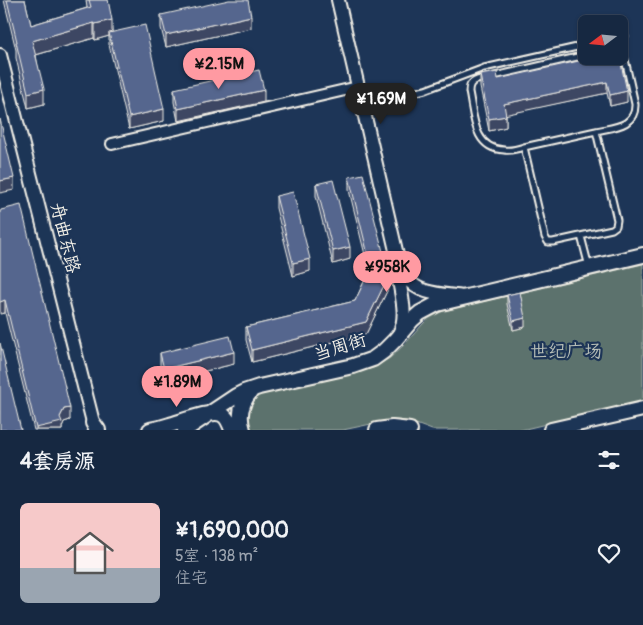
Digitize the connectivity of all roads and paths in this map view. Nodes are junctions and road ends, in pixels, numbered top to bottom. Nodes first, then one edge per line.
1 (338, 0) edge
2 (578, 47) edge
3 (0, 55) edge
4 (578, 57) edge
5 (626, 65) edge
6 (358, 87) junction
7 (362, 105) junction
8 (596, 131) junction
9 (112, 144) dead end
10 (524, 147) junction
11 (581, 236) junction
12 (397, 255) junction
13 (643, 255) edge
14 (589, 268) junction
15 (464, 297) junction
16 (398, 337) junction
17 (259, 387) junction
18 (643, 409) edge
19 (209, 414) junction
20 (95, 428) edge
21 (150, 430) edge
22 (185, 430) edge
23 (232, 430) edge
24 (243, 430) edge
25 (377, 430) edge
26 (410, 430) edge
27 (551, 430) edge

1 - 6 street
2 - 7 lane
3 - 20 street, 舟曲东路
4 - 10 lane
5 - 8 lane
6 - 7 street
6 - 9 street
7 - 12 street
8 - 10 lane
8 - 11 lane
10 - 11 lane
11 - 14 lane
12 - 15 street
12 - 16 street
13 - 14 main road, 当周街
14 - 15 main road, 当周街
15 - 16 main road, 当周街
16 - 17 main road, 当周街
17 - 19 main road, 当周街
17 - 24 main road
18 - 27 main road
19 - 21 main road
19 - 22 main road, 当周街
19 - 23 main road
25 - 26 main road

